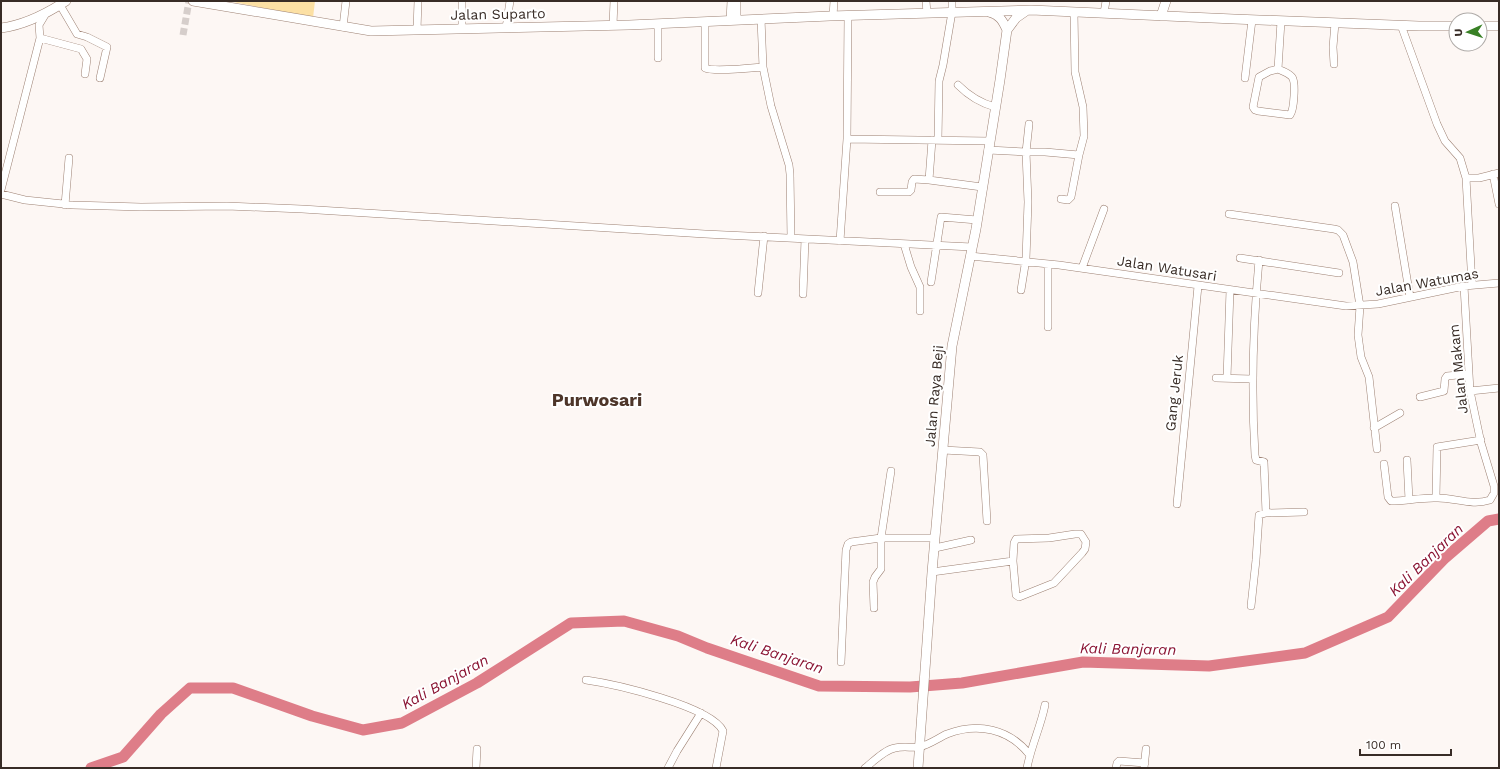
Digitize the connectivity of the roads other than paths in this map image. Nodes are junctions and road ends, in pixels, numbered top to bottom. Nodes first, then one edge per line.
1 (193, 1) edge
2 (346, 1) edge
3 (418, 1) edge
4 (462, 1) edge
5 (510, 1) edge
6 (614, 1) edge
7 (731, 1) edge
8 (738, 1) edge
9 (834, 1) edge
10 (926, 1) edge
11 (952, 1) edge
12 (1106, 1) edge
13 (1166, 1) edge
14 (64, 2) edge
15 (219, 3) edge
16 (1031, 10) junction
17 (986, 11) junction
18 (952, 12) junction
19 (1074, 12) junction
20 (927, 13) junction
21 (1104, 13) junction
22 (45, 14) junction
23 (833, 16) junction
24 (848, 16) junction
25 (1161, 16) junction
26 (761, 19) junction
27 (734, 20) junction
28 (1252, 20) junction
29 (1281, 21) junction
30 (704, 22) junction
31 (1335, 23) junction
32 (658, 24) junction
33 (612, 25) junction
34 (1401, 25) junction
35 (1448, 26) edge
36 (1488, 26) edge
37 (1499, 26) edge
38 (343, 27) junction
39 (1, 28) edge
40 (506, 28) junction
41 (462, 29) junction
42 (417, 30) junction
43 (1007, 30) junction
44 (40, 38) junction
45 (658, 58) dead end
46 (1334, 64) dead end
47 (763, 67) junction
48 (1278, 69) junction
49 (85, 74) dead end
50 (100, 78) dead end
51 (1245, 78) dead end
52 (958, 85) dead end
53 (996, 107) junction
54 (1029, 124) dead end
55 (847, 138) junction
56 (935, 140) junction
57 (989, 145) junction
58 (1026, 152) junction
59 (1079, 155) junction
60 (1, 156) edge
61 (9, 156) junction
62 (69, 158) dead end
63 (1496, 173) edge
64 (1466, 178) junction
65 (929, 180) junction
66 (982, 187) junction
67 (1, 190) edge
68 (880, 192) dead end
69 (1, 194) edge
70 (1061, 199) dead end
71 (1499, 204) edge
72 (65, 205) junction
73 (1395, 206) dead end
74 (1104, 209) dead end
75 (1229, 214) dead end
76 (977, 220) junction
77 (764, 236) junction
78 (791, 238) junction
79 (805, 239) junction
80 (840, 240) junction
81 (904, 244) junction
82 (938, 246) junction
83 (971, 252) junction
84 (1240, 258) dead end
85 (1259, 260) junction
86 (1026, 261) junction
87 (1048, 264) junction
88 (1082, 268) junction
89 (1339, 272) dead end
90 (931, 282) dead end
91 (1499, 283) edge
92 (1472, 285) junction
93 (1198, 286) junction
94 (1464, 286) junction
95 (1021, 290) dead end
96 (1230, 290) junction
97 (758, 293) dead end
98 (803, 294) dead end
99 (1256, 294) junction
100 (1410, 297) junction
101 (1360, 306) junction
102 (920, 311) dead end
103 (1048, 327) dead end
104 (1469, 374) junction
105 (1216, 378) dead end
106 (1227, 378) junction
107 (1252, 379) junction
108 (1499, 388) edge
109 (1470, 391) junction
110 (1420, 397) dead end
111 (1400, 413) dead end
112 (1374, 428) junction
113 (1481, 440) junction
114 (1377, 449) dead end
115 (943, 450) junction
116 (1407, 460) dead end
117 (1384, 464) dead end
118 (891, 471) dead end
119 (1436, 498) junction
120 (1410, 500) junction
121 (1177, 504) dead end
122 (1304, 512) dead end
123 (1266, 513) junction
124 (987, 521) dead end
125 (881, 538) junction
126 (972, 540) dead end
127 (935, 543) junction
128 (1013, 561) junction
129 (932, 572) junction
130 (1251, 606) dead end
131 (874, 608) dead end
132 (841, 662) dead end
133 (586, 680) dead end
134 (1046, 705) dead end
135 (701, 713) junction
136 (920, 747) junction
137 (477, 749) dead end
138 (1146, 749) dead end
139 (1030, 754) junction
140 (1145, 766) edge
141 (476, 768) edge
142 (668, 768) edge
143 (716, 768) edge
144 (865, 768) edge
145 (918, 768) edge
146 (1027, 768) edge
147 (1116, 768) edge

1 - 15 street, Jalan Suparto
2 - 38 street
3 - 42 street
4 - 41 street
5 - 40 street
6 - 33 street
7 - 27 street
8 - 27 street
9 - 23 street
10 - 20 street
11 - 18 street
12 - 21 street
13 - 25 street
14 - 22 street
14 - 50 street
15 - 38 street, Jalan Suparto
16 - 17 street, Jalan Suparto
16 - 19 street, Jalan Suparto
16 - 43 street
17 - 18 street, Jalan Suparto
17 - 43 street
18 - 20 street, Jalan Suparto
18 - 56 street
19 - 21 street, Jalan Suparto
19 - 59 street
20 - 24 street, Jalan Suparto
21 - 25 street, Jalan Suparto
22 - 39 street
22 - 44 street
23 - 24 street, Jalan Suparto
23 - 26 street, Jalan Suparto
24 - 55 street
25 - 28 street, Jalan Suparto
26 - 27 street, Jalan Suparto
26 - 47 street
27 - 30 street, Jalan Suparto
28 - 29 street, Jalan Suparto
28 - 51 street
29 - 31 street, Jalan Suparto
29 - 48 street
30 - 32 street, Jalan Suparto
30 - 47 street
31 - 34 street, Jalan Suparto
31 - 46 street
32 - 33 street, Jalan Suparto
32 - 45 street
33 - 40 street, Jalan Suparto
34 - 35 street, Jalan Suparto
34 - 64 street
36 - 37 street
38 - 42 street, Jalan Suparto
40 - 41 street, Jalan Suparto
41 - 42 street, Jalan Suparto
43 - 53 street, Jalan Raya Beji
44 - 49 street
44 - 61 street
47 - 78 street
48 - 48 street
52 - 53 street
53 - 57 street, Jalan Raya Beji
54 - 58 street
55 - 56 street
55 - 80 street
56 - 57 street
56 - 65 street
57 - 58 street
57 - 66 street, Jalan Raya Beji
58 - 59 street
58 - 86 street
59 - 70 street
60 - 61 street
61 - 67 street
62 - 72 street
63 - 64 street
63 - 71 street
64 - 92 street
65 - 66 street
65 - 68 street
66 - 76 street, Jalan Raya Beji
69 - 72 street, Jalan Watusari
72 - 77 street, Jalan Watusari
73 - 100 street
74 - 88 street
75 - 101 street
76 - 82 street
76 - 83 street, Jalan Raya Beji
77 - 78 street, Jalan Watusari
77 - 97 street
78 - 79 street, Jalan Watusari
79 - 80 street, Jalan Watusari
79 - 98 street
80 - 81 street, Jalan Watusari
81 - 82 street, Jalan Watusari
81 - 102 street
82 - 83 street, Jalan Watusari
82 - 90 street
83 - 86 street, Jalan Watusari
83 - 115 street, Jalan Raya Beji
84 - 85 street
85 - 89 street
85 - 99 street
86 - 87 street, Jalan Watusari
86 - 95 street
87 - 88 street, Jalan Watusari
87 - 103 street
88 - 93 street, Jalan Watusari
91 - 92 street, Jalan Watumas
92 - 94 street, Jalan Watumas
93 - 96 street, Jalan Watusari
93 - 121 street, Gang Jeruk
94 - 100 street, Jalan Watumas
94 - 104 street, Jalan Makam
96 - 99 street, Jalan Watusari
96 - 106 street
99 - 101 street, Jalan Watusari
99 - 107 street
100 - 101 street, Jalan Watumas
101 - 112 street
104 - 109 street, Jalan Makam
104 - 110 street
105 - 106 street
106 - 107 street
107 - 123 street
108 - 109 street
109 - 113 street, Jalan Makam
111 - 112 street
112 - 114 street
113 - 119 street
113 - 119 street, Jalan Makam
115 - 124 street
115 - 127 street, Jalan Raya Beji
116 - 120 street
117 - 120 street, Jalan Makam
118 - 125 street
119 - 120 street, Jalan Makam
122 - 123 street
123 - 130 street
125 - 127 street
125 - 131 street
125 - 132 street
126 - 127 street
127 - 129 street, Jalan Raya Beji
128 - 128 street
128 - 129 street
129 - 136 street, Jalan Raya Beji
133 - 135 street
134 - 139 street
135 - 142 street
135 - 143 street
136 - 139 street
136 - 144 street
136 - 145 street, Jalan Raya Beji
137 - 141 street
138 - 140 street
139 - 146 street
140 - 147 street

